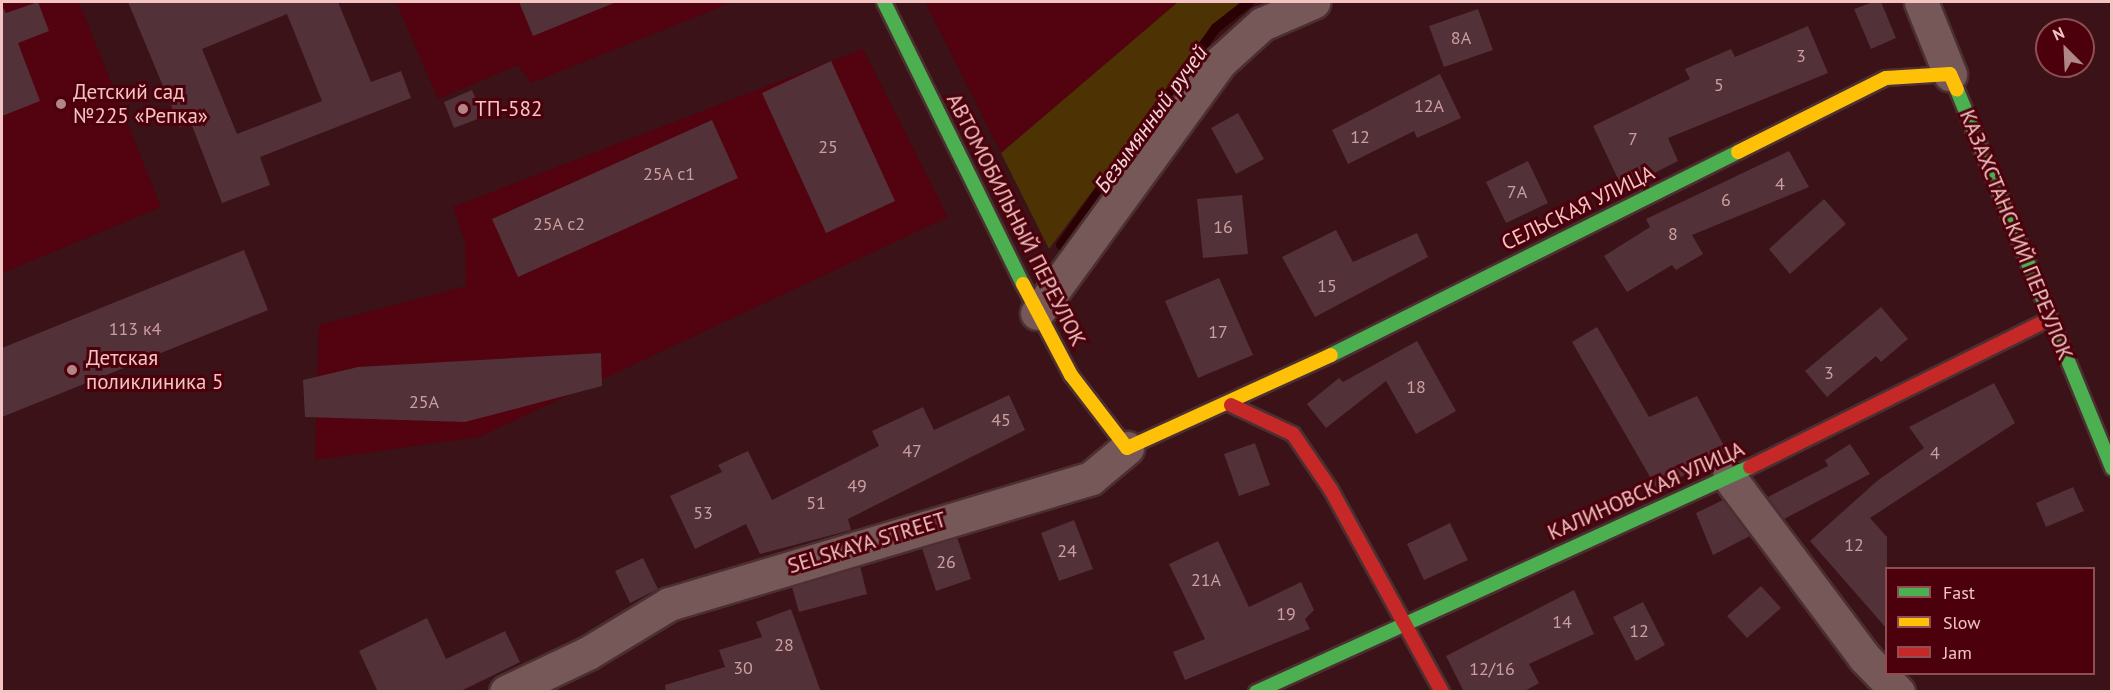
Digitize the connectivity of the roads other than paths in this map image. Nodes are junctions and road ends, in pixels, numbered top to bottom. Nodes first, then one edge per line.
1 (884, 2) edge
2 (1313, 2) edge
3 (1921, 2) edge
4 (1950, 74) junction
5 (1037, 313) junction
6 (2050, 319) junction
7 (1231, 405) junction
8 (1127, 448) junction
9 (2112, 468) edge
10 (1729, 477) junction
11 (1403, 623) junction
12 (506, 692) edge
13 (1256, 692) edge
14 (1442, 692) edge
15 (1898, 692) edge

1 - 5 street, АВТОМОБИЛЬНЫЙ ПЕРЕУЛОК
2 - 5 street
3 - 4 street, КАЗАХСТАНСКИЙ ПЕРЕУЛОК
4 - 6 street, КАЗАХСТАНСКИЙ ПЕРЕУЛОК
4 - 7 street, СЕЛЬСКАЯ УЛИЦА
5 - 8 street, АВТОМОБИЛЬНЫЙ ПЕРЕУЛОК
6 - 9 street, КАЗАХСТАНСКИЙ ПЕРЕУЛОК
6 - 10 street, КАЛИНОВСКАЯ УЛИЦА
7 - 8 street, SELSKAYA STREET
7 - 11 street
8 - 12 street, SELSKAYA STREET
10 - 11 street, КАЛИНОВСКАЯ УЛИЦА
10 - 15 street
11 - 13 street, КАЛИНОВСКАЯ УЛИЦА
11 - 14 street

